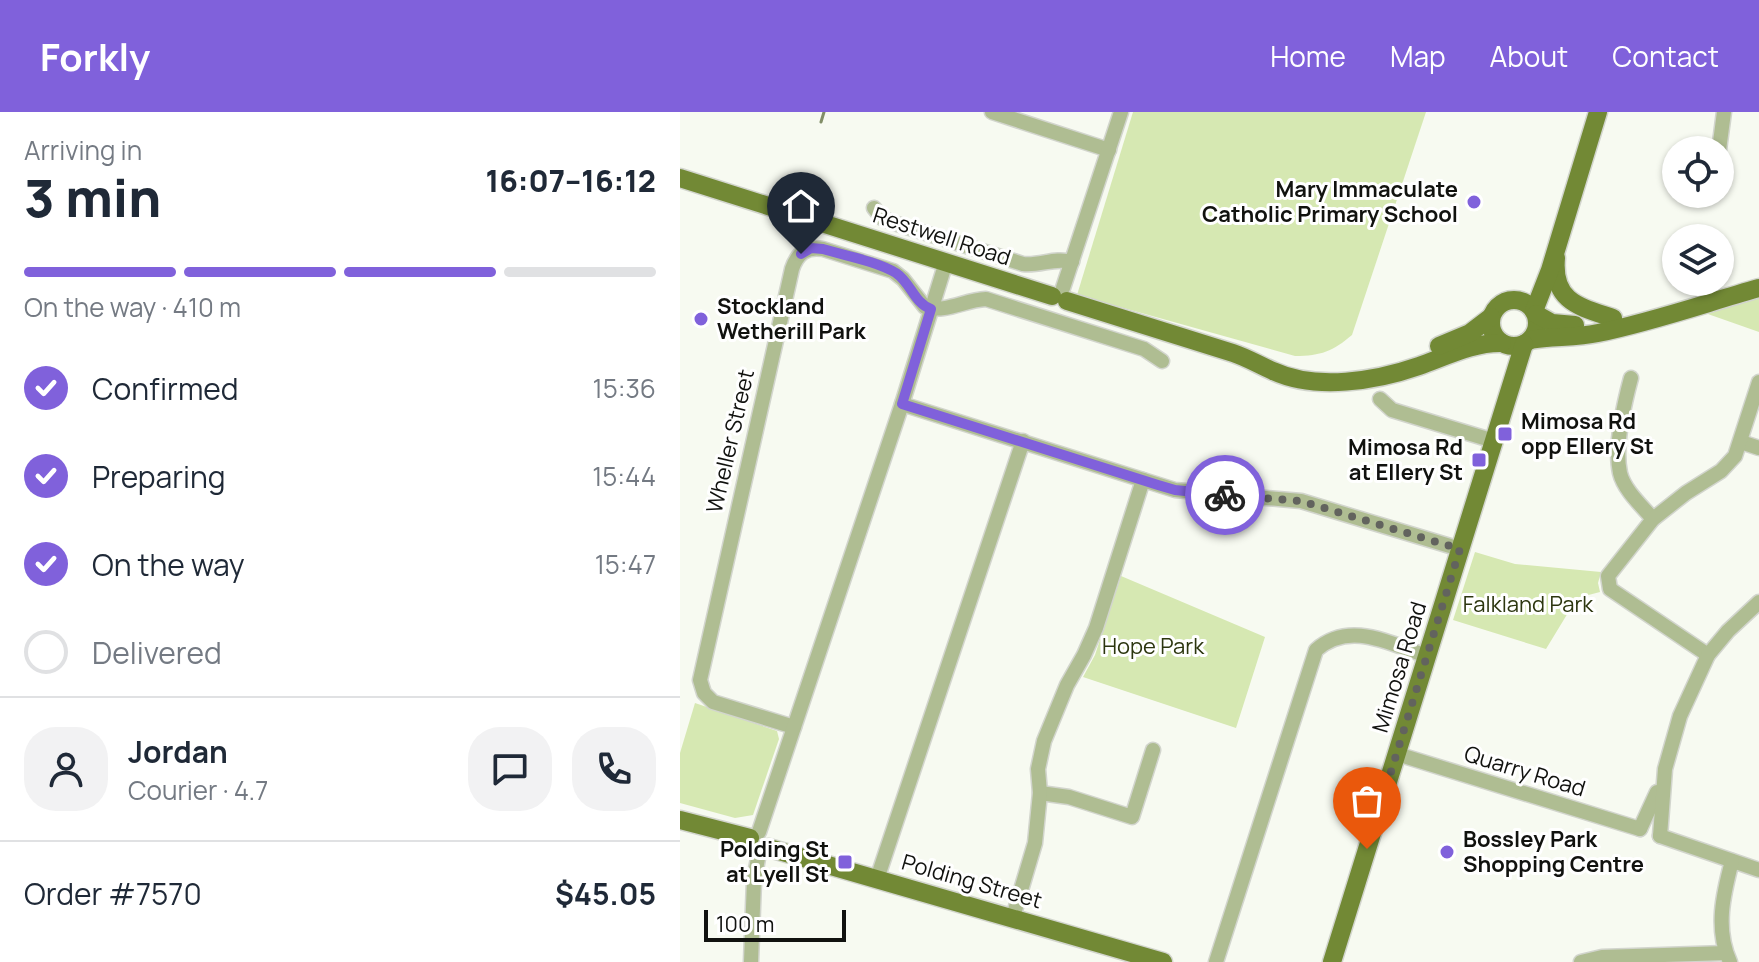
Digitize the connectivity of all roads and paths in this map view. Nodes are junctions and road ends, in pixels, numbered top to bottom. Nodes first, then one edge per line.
1 (992, 112) edge
2 (1121, 112) edge
3 (1598, 112) edge
4 (1724, 112) edge
5 (1721, 136) edge
6 (1109, 150) junction
7 (680, 178) edge
8 (874, 208) dead end
9 (1556, 249) junction
10 (946, 262) junction
11 (1072, 262) junction
12 (1759, 285) edge
13 (1061, 295) junction
14 (1513, 299) junction
15 (931, 309) junction
16 (1535, 312) junction
17 (1491, 317) junction
18 (1613, 318) junction
19 (1516, 343) junction
20 (1162, 361) dead end
21 (1261, 363) junction
22 (1631, 378) dead end
23 (1759, 382) edge
24 (1380, 399) dead end
25 (902, 404) junction
26 (1023, 441) junction
27 (1494, 441) junction
28 (1741, 442) junction
29 (1759, 448) edge
30 (1143, 480) junction
31 (1653, 519) junction
32 (1460, 549) junction
33 (1759, 602) edge
34 (1708, 655) junction
35 (1427, 656) junction
36 (794, 727) junction
37 (1153, 750) dead end
38 (1397, 754) junction
39 (1040, 793) junction
40 (680, 820) edge
41 (1652, 827) junction
42 (759, 843) junction
43 (1732, 861) junction
44 (1759, 870) edge
45 (877, 879) junction
46 (1013, 917) junction
47 (1728, 957) edge
48 (751, 962) edge
49 (1163, 962) edge
50 (1216, 962) edge
51 (1332, 962) edge
52 (1581, 962) edge

1 - 6 street
2 - 6 street
3 - 9 main road
4 - 5 street
6 - 11 street
7 - 10 main road, Restwell Road
8 - 11 street
9 - 14 main road
9 - 16 main road
9 - 18 main road
10 - 13 main road, Restwell Road
10 - 15 street
11 - 13 street
12 - 18 main road, Restwell Road
12 - 19 main road, Restwell Road
13 - 21 main road, Restwell Road
14 - 16 main road
14 - 17 main road
15 - 20 street
15 - 25 street
15 - 36 street, Wheller Street
16 - 18 main road, Restwell Road
16 - 19 main road
17 - 19 main road
17 - 21 main road, Restwell Road
19 - 21 main road, Restwell Road
19 - 27 main road, Mimosa Road
22 - 31 street
23 - 28 street
24 - 27 street
25 - 26 street
25 - 36 street
26 - 30 street
26 - 45 street
27 - 32 main road, Mimosa Road
28 - 29 street
28 - 31 street
30 - 32 street
30 - 39 street
31 - 34 street
32 - 35 main road, Mimosa Road
33 - 34 street
34 - 41 street
35 - 38 main road, Mimosa Road
35 - 50 street
36 - 42 street
37 - 39 street
38 - 41 street, Quarry Road
38 - 51 main road, Mimosa Road
39 - 46 street
40 - 42 main road, Polding Street
41 - 43 street, Quarry Road
42 - 45 main road, Polding Street
42 - 48 street
43 - 44 street, Quarry Road
43 - 47 street
45 - 46 main road, Polding Street
46 - 49 main road, Polding Street
47 - 52 street

